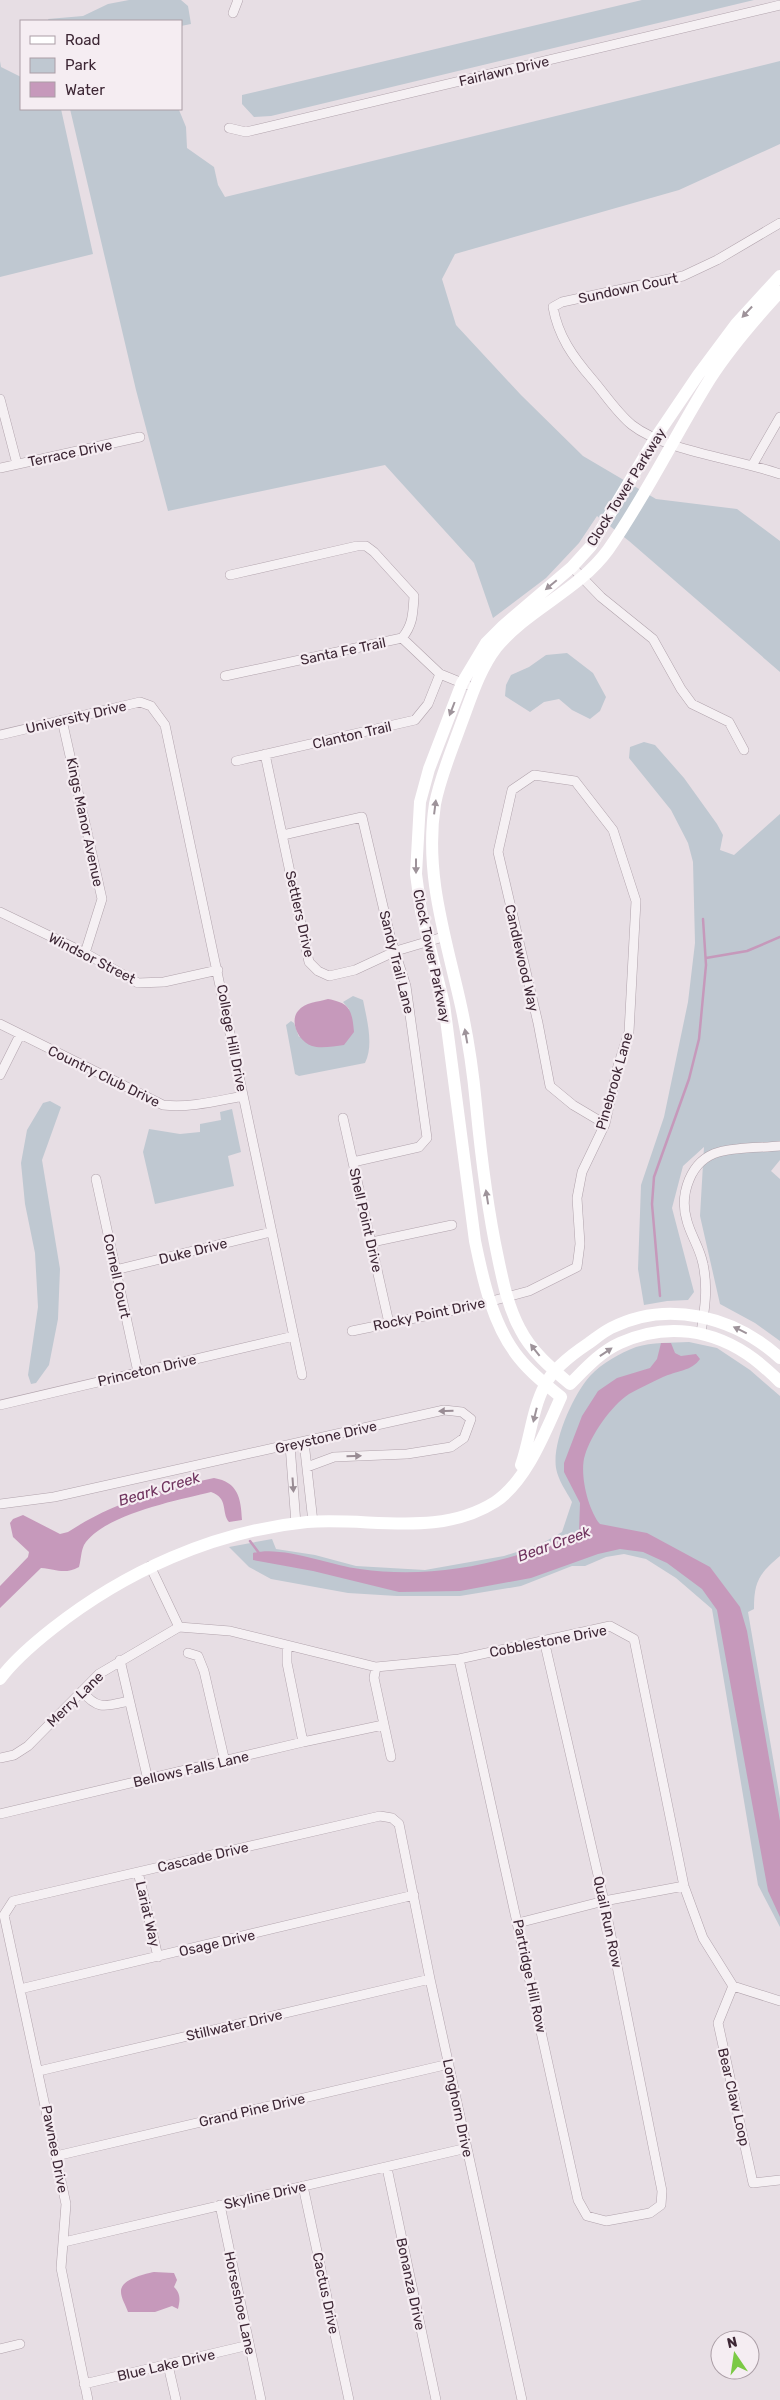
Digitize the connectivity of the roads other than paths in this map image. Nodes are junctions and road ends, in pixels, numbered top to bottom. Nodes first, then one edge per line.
1 (238, 0) edge
2 (780, 5) edge
3 (232, 13) dead end
4 (229, 128) dead end
5 (780, 223) edge
6 (780, 276) edge
7 (780, 292) edge
8 (0, 399) edge
9 (780, 416) edge
10 (140, 437) dead end
11 (656, 437) junction
12 (671, 444) junction
13 (17, 464) junction
14 (753, 464) junction
15 (0, 468) edge
16 (780, 474) edge
17 (572, 568) junction
18 (230, 575) dead end
19 (582, 579) junction
20 (402, 638) junction
21 (440, 674) junction
22 (225, 676) dead end
23 (462, 683) junction
24 (474, 688) junction
25 (152, 706) joint
26 (62, 720) junction
27 (0, 735) edge
28 (744, 750) dead end
29 (265, 754) junction
30 (236, 761) dead end
31 (534, 775) joint
32 (283, 835) junction
33 (0, 912) edge
34 (443, 937) junction
35 (428, 942) junction
36 (396, 951) junction
37 (85, 953) junction
38 (218, 970) junction
39 (0, 1024) edge
40 (20, 1035) junction
41 (0, 1075) edge
42 (243, 1096) junction
43 (343, 1118) dead end
44 (605, 1124) junction
45 (780, 1146) edge
46 (353, 1162) junction
47 (96, 1179) dead end
48 (452, 1225) dead end
49 (271, 1232) junction
50 (372, 1242) junction
51 (115, 1270) junction
52 (506, 1296) junction
53 (491, 1301) junction
54 (704, 1316) junction
55 (389, 1323) junction
56 (352, 1331) dead end
57 (701, 1332) junction
58 (294, 1336) junction
59 (780, 1358) edge
60 (138, 1372) junction
61 (555, 1372) junction
62 (302, 1374) dead end
63 (780, 1382) edge
64 (545, 1384) junction
65 (570, 1384) junction
66 (561, 1397) junction
67 (0, 1405) edge
68 (304, 1442) junction
69 (290, 1445) junction
70 (307, 1468) junction
71 (514, 1484) junction
72 (0, 1504) edge
73 (313, 1522) junction
74 (296, 1524) junction
75 (150, 1566) junction
76 (179, 1627) junction
77 (544, 1640) junction
78 (287, 1647) junction
79 (188, 1653) dead end
80 (459, 1659) junction
81 (120, 1660) junction
82 (376, 1667) junction
83 (0, 1679) edge
84 (82, 1691) junction
85 (129, 1701) junction
86 (383, 1725) junction
87 (303, 1742) junction
88 (391, 1757) dead end
89 (0, 1758) edge
90 (225, 1762) junction
91 (148, 1780) junction
92 (0, 1814) edge
93 (392, 1818) joint
94 (138, 1872) junction
95 (684, 1886) junction
96 (414, 1895) junction
97 (13, 1901) joint
98 (604, 1901) junction
99 (518, 1923) junction
100 (158, 1957) junction
101 (430, 1980) junction
102 (733, 1986) junction
103 (20, 1988) junction
104 (780, 2001) edge
105 (449, 2064) junction
106 (39, 2071) junction
107 (467, 2148) junction
108 (56, 2156) junction
109 (386, 2168) junction
110 (780, 2180) edge
111 (303, 2186) junction
112 (220, 2205) junction
113 (661, 2205) joint
114 (64, 2242) junction
115 (20, 2344) dead end
116 (249, 2345) junction
117 (0, 2348) edge
118 (168, 2364) junction
119 (84, 2384) junction
120 (88, 2400) edge
121 (176, 2400) edge
122 (261, 2400) edge
123 (349, 2400) edge
124 (436, 2400) edge
125 (522, 2400) edge

1 - 3 street
2 - 4 street, Fairlawn Drive
5 - 11 street, Sundown Court
6 -> 11 street, Clock Tower Parkway
7 - 12 street, Clock Tower Parkway
8 - 13 street
9 - 14 street
10 - 13 street, Terrace Drive
11 - 12 street
11 - 17 street, Clock Tower Parkway
12 - 14 street
12 - 19 street, Clock Tower Parkway
13 - 15 street, Terrace Drive
14 - 16 street
17 - 19 street
17 -> 23 street, Clock Tower Parkway
18 - 20 street
19 - 24 street, Clock Tower Parkway
19 - 28 street
20 - 21 street, Santa Fe Trail
20 - 22 street, Santa Fe Trail
21 - 23 street, Santa Fe Trail
21 - 29 street, Clanton Trail
23 - 24 street, Santa Fe Trail
23 -> 35 street, Clock Tower Parkway
34 -> 24 street, Clock Tower Parkway
25 - 26 street, University Drive
25 - 38 street, College Hill Drive
26 - 27 street, University Drive
26 - 37 street, Kings Manor Avenue
29 - 30 street, Clanton Trail
29 - 32 street, Settlers Drive
31 - 44 street, Candlewood Way
31 - 44 street, Pinebrook Lane
32 - 36 street, Sandy Trail Lane
32 - 36 street, Settlers Drive
33 - 37 street, Windsor Street
34 - 35 street, Settlers Drive
52 -> 34 street, Clock Tower Parkway
35 - 36 street, Settlers Drive
35 - 53 street, Clock Tower Parkway
36 - 46 street, Sandy Trail Lane
37 - 38 street, Windsor Street
38 - 42 street, College Hill Drive
39 - 40 street, Country Club Drive
40 - 41 street
40 - 42 street, Country Club Drive
42 - 49 street, College Hill Drive
43 - 46 street, Shell Point Drive
44 - 52 street, Pinebrook Lane
45 - 54 street
46 - 50 street, Shell Point Drive
47 - 51 street, Cornell Court
48 - 50 street
49 - 51 street, Duke Drive
49 - 58 street, College Hill Drive
50 - 55 street, Shell Point Drive
51 - 60 street, Cornell Court
52 - 53 street, Rocky Point Drive
61 -> 52 street, Clock Tower Parkway
53 - 55 street, Rocky Point Drive
53 - 64 street, Clock Tower Parkway
54 - 57 street
59 -> 54 street
54 - 61 street
55 - 56 street, Rocky Point Drive
57 - 63 street
65 -> 57 street
58 - 60 street, Princeton Drive
58 - 62 street, College Hill Drive
60 - 67 street, Princeton Drive
61 - 64 street
61 - 65 street, Clock Tower Parkway
64 - 66 street, Clock Tower Parkway
64 -> 71 street
65 - 66 street
66 - 71 street
68 - 69 street, Greystone Drive
68 - 70 street
70 -> 68 street, Greystone Drive
69 - 72 street, Greystone Drive
69 -> 74 street
70 - 73 street
71 - 73 street
73 - 74 street
74 - 75 street
75 - 76 street
75 - 83 street
76 - 78 street, Cobblestone Drive
76 - 81 street, Merry Lane
77 - 80 street, Cobblestone Drive
77 - 95 street, Cobblestone Drive
77 - 98 street, Quail Run Row
78 - 82 street, Cobblestone Drive
78 - 87 street
79 - 90 street
80 - 82 street, Cobblestone Drive
80 - 99 street, Partridge Hill Row
81 - 84 street, Merry Lane
81 - 85 street
82 - 86 street
84 - 85 street
84 - 89 street, Merry Lane
85 - 91 street
86 - 87 street, Bellows Falls Lane
86 - 88 street
87 - 90 street, Bellows Falls Lane
90 - 91 street, Bellows Falls Lane
91 - 92 street, Bellows Falls Lane
93 - 94 street, Cascade Drive
93 - 96 street, Longhorn Drive
94 - 97 street, Cascade Drive
94 - 100 street, Lariat Way
95 - 98 street
95 - 102 street, Cobblestone Drive
96 - 100 street, Osage Drive
96 - 101 street, Longhorn Drive
97 - 103 street, Pawnee Drive
98 - 99 street
98 - 113 street, Quail Run Row
99 - 113 street, Partridge Hill Row
100 - 103 street, Osage Drive
101 - 105 street, Longhorn Drive
101 - 106 street, Stillwater Drive
102 - 104 street
102 - 110 street, Bear Claw Loop
103 - 106 street, Pawnee Drive
105 - 107 street, Longhorn Drive
105 - 108 street, Grand Pine Drive
106 - 108 street, Pawnee Drive
107 - 109 street, Skyline Drive
107 - 125 street, Longhorn Drive
108 - 114 street, Pawnee Drive
109 - 111 street, Skyline Drive
109 - 124 street, Bonanza Drive
111 - 112 street, Skyline Drive
111 - 123 street, Cactus Drive
112 - 114 street, Skyline Drive
112 - 116 street, Horseshoe Lane
114 - 119 street, Pawnee Drive
115 - 117 street
116 - 118 street, Blue Lake Drive
116 - 122 street, Horseshoe Lane
118 - 119 street, Blue Lake Drive
118 - 121 street
119 - 120 street, Pawnee Drive

